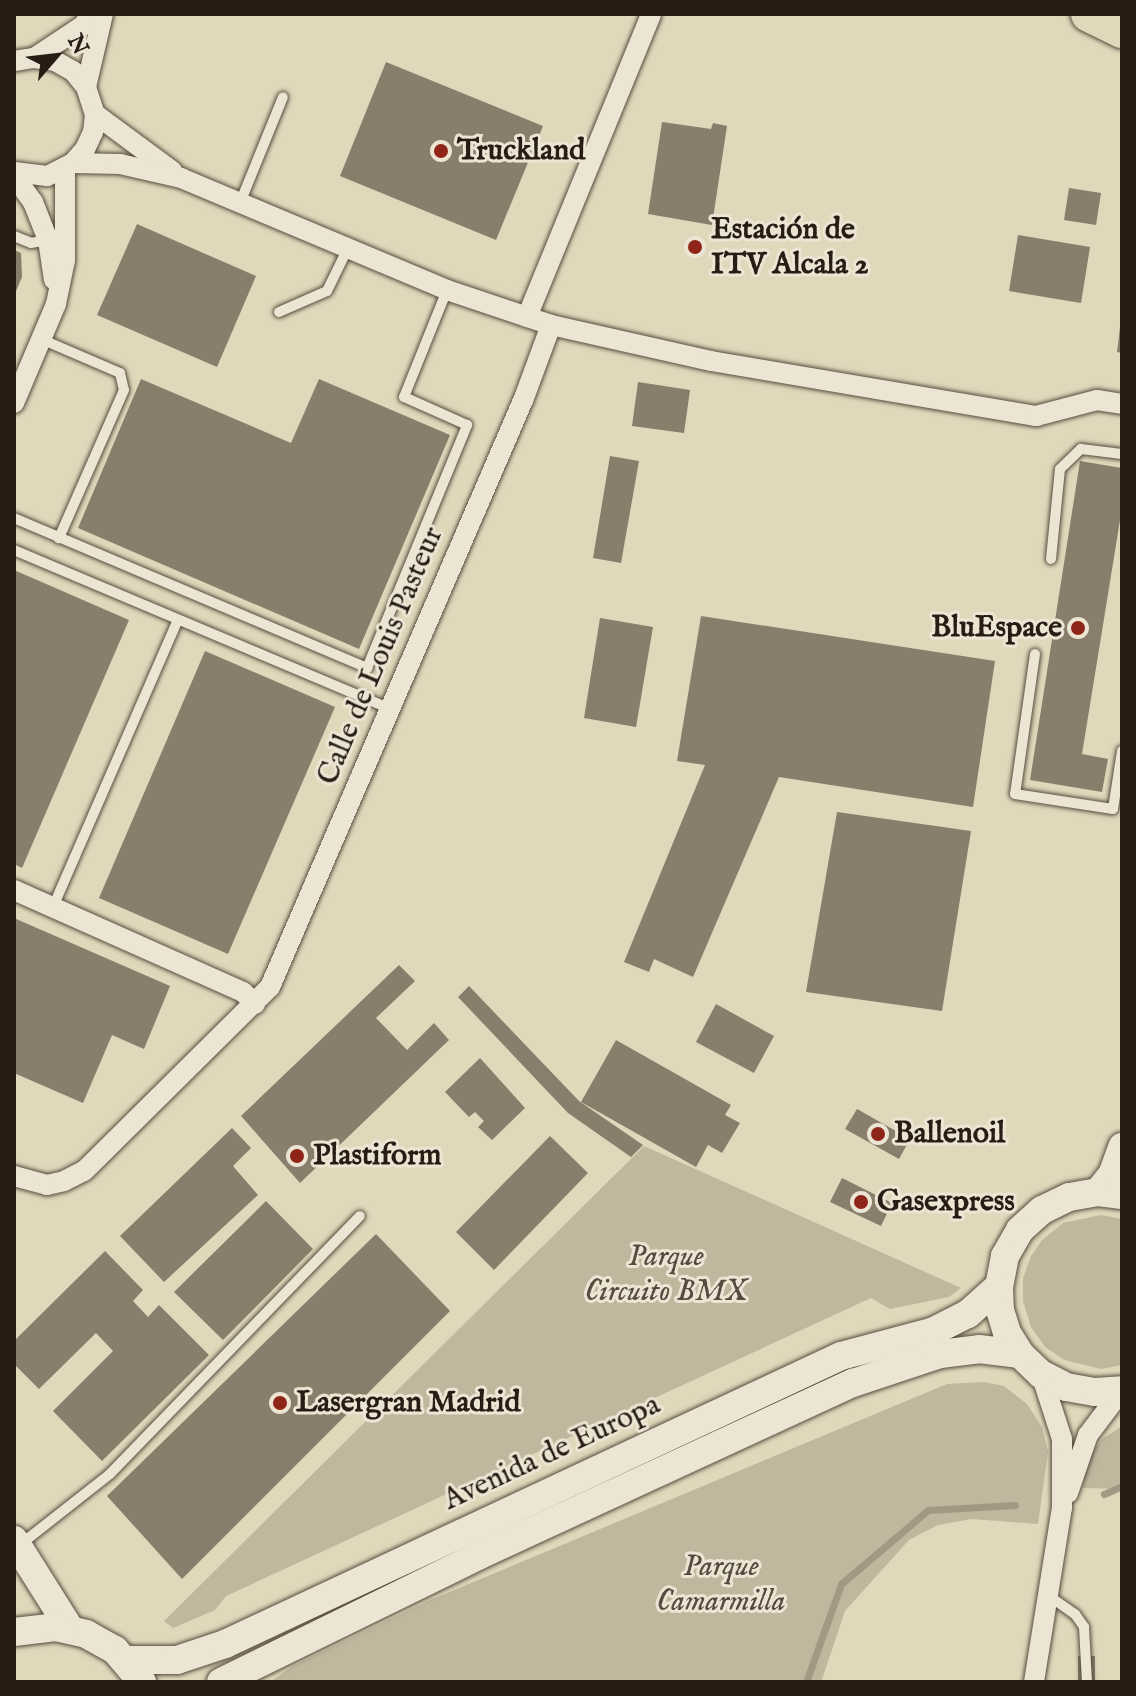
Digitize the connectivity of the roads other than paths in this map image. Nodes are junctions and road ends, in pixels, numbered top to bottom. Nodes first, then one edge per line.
1 (90, 14) edge
2 (103, 14) edge
3 (651, 14) edge
4 (1089, 14) edge
5 (1122, 30) edge
6 (24, 60) edge
7 (86, 87) junction
8 (283, 97) dead end
9 (95, 114) junction
10 (69, 166) junction
11 (14, 174) edge
12 (181, 178) junction
13 (240, 203) junction
14 (14, 236) edge
15 (48, 240) junction
16 (348, 248) junction
17 (447, 290) junction
18 (56, 304) junction
19 (279, 312) dead end
20 (527, 317) junction
21 (551, 325) junction
22 (41, 339) junction
23 (14, 403) edge
24 (1122, 404) edge
25 (1122, 454) edge
26 (14, 518) edge
27 (59, 538) junction
28 (14, 550) edge
29 (1051, 559) dead end
30 (178, 620) junction
31 (1035, 654) dead end
32 (390, 709) junction
33 (1122, 751) edge
34 (14, 890) edge
35 (53, 907) junction
36 (255, 1004) junction
37 (1122, 1147) edge
38 (14, 1176) edge
39 (1110, 1194) edge
40 (360, 1216) dead end
41 (999, 1286) junction
42 (1020, 1354) junction
43 (1041, 1374) junction
44 (1122, 1390) edge
45 (1062, 1508) junction
46 (17, 1543) edge
47 (1049, 1596) junction
48 (70, 1629) junction
49 (14, 1632) edge
50 (134, 1671) edge
51 (221, 1682) edge
52 (1034, 1682) edge
53 (1087, 1682) edge

1 - 6 street
2 - 7 street
3 - 20 street
4 - 5 highway
6 - 7 street
7 - 9 street
8 - 13 lane
9 - 10 street
9 - 12 street
10 - 11 street
10 - 12 street
10 - 18 street
11 - 15 street
12 - 13 street
13 - 16 street
14 - 15 lane
15 - 18 street
16 - 17 street
16 - 19 lane
17 - 20 street
17 - 27 lane
18 - 22 street
20 - 21 street
21 - 24 street
21 - 32 street, Calle de Louis Pasteur
22 - 23 street
22 - 27 lane
25 - 29 lane
26 - 27 lane
28 - 30 lane
30 - 32 lane
30 - 35 lane
31 - 33 lane
32 - 36 street, Calle de Louis Pasteur
34 - 35 street
35 - 36 street
36 - 38 street, Calle de Louis Pasteur
37 - 39 street
39 - 41 street
40 - 46 lane
41 - 42 street
41 - 50 street, Avenida de Europa
42 - 43 street
42 - 51 street, Avenida de Europa
43 - 44 street
43 - 45 street
44 - 45 street
45 - 47 street
46 - 48 street
47 - 52 street
47 - 53 lane
48 - 49 street
48 - 50 street

